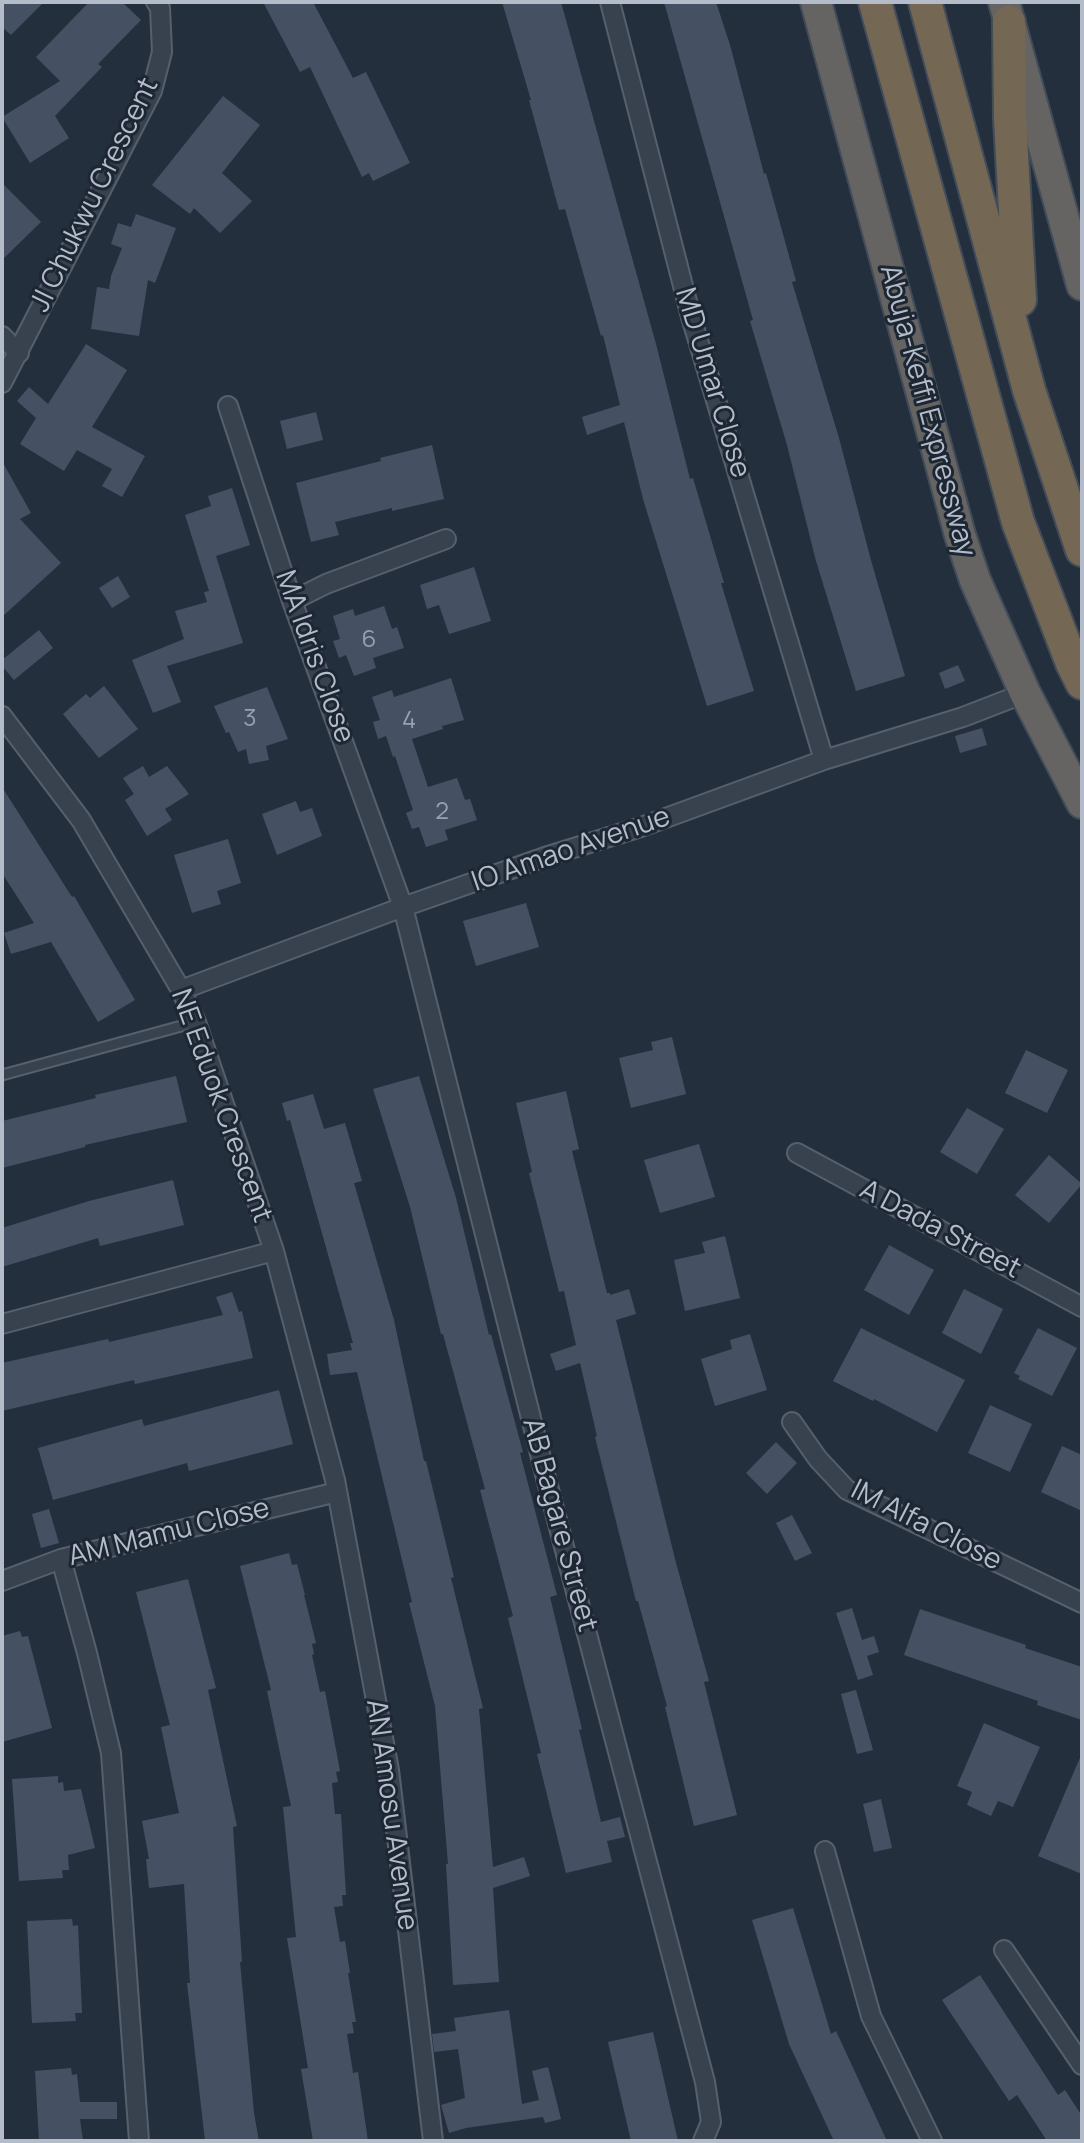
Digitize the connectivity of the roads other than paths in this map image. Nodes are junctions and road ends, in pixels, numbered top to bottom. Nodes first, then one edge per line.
1 (156, 2) edge
2 (610, 2) edge
3 (816, 2) edge
4 (875, 2) edge
5 (925, 2) edge
6 (1007, 12) edge
7 (1082, 285) edge
8 (2, 336) edge
9 (19, 353) junction
10 (2, 383) edge
11 (1029, 390) junction
12 (228, 406) dead end
13 (446, 539) dead end
14 (1082, 550) edge
15 (292, 601) junction
16 (1082, 683) edge
17 (1025, 693) junction
18 (2, 716) edge
19 (824, 760) junction
20 (1082, 803) edge
21 (403, 907) junction
22 (181, 990) junction
23 (196, 1022) junction
24 (2, 1075) edge
25 (797, 1153) dead end
26 (274, 1251) junction
27 (1082, 1307) edge
28 (2, 1324) edge
29 (792, 1422) dead end
30 (337, 1492) junction
31 (61, 1559) junction
32 (2, 1581) edge
33 (1082, 1603) edge
34 (825, 1851) dead end
35 (1004, 1950) dead end
36 (1082, 2065) edge
37 (139, 2141) edge
38 (433, 2141) edge
39 (703, 2141) edge
40 (932, 2141) edge

1 - 9 street, JI Chukwu Crescent
2 - 19 street, MD Umar Close
3 - 17 highway, Abuja-Keffi Expressway
4 - 16 highway, Abuja-Keffi Expressway
5 - 11 highway
6 - 7 highway
6 - 11 highway
8 - 9 street
9 - 10 street, JI Chukwu Crescent
11 - 14 highway
12 - 15 street, MA Idris Close
13 - 15 street
15 - 21 street, MA Idris Close
17 - 19 street, IO Amao Avenue
17 - 20 highway, Abuja-Keffi Expressway
18 - 22 street, NE Eduok Crescent
19 - 21 street, IO Amao Avenue
21 - 22 street, IO Amao Avenue
21 - 39 street, AB Bagare Street
22 - 23 street, NE Eduok Crescent
23 - 24 lane
23 - 26 street, NE Eduok Crescent
25 - 27 street, A Dada Street
26 - 28 street
26 - 30 street, NE Eduok Crescent
29 - 33 street, IM Alfa Close
30 - 31 street, AM Mamu Close
30 - 38 street, AN Amosu Avenue
31 - 32 street, AM Mamu Close
31 - 37 street
34 - 40 street
35 - 36 street

